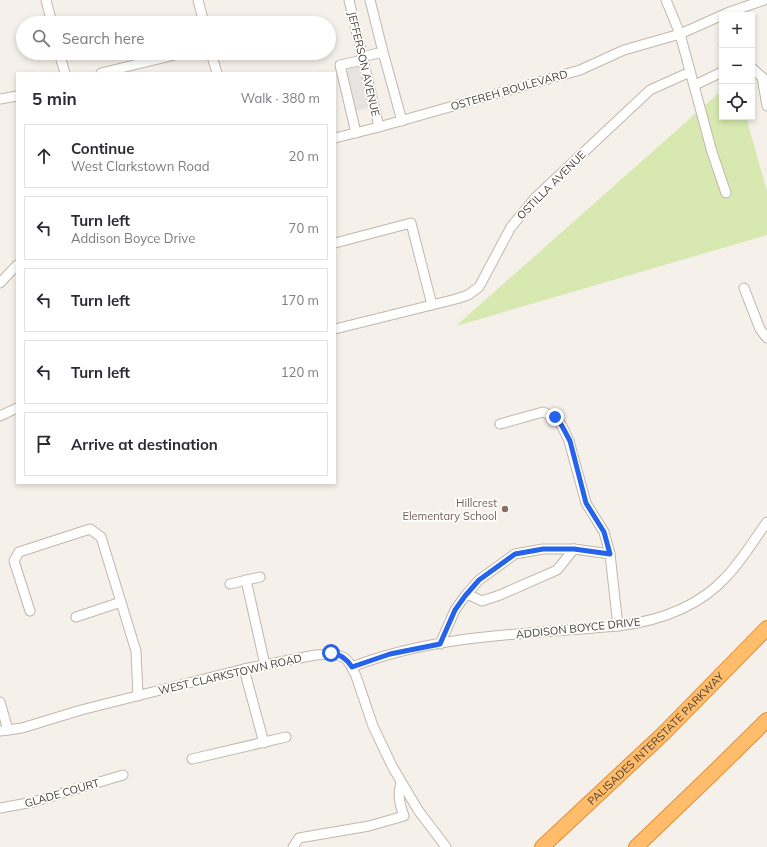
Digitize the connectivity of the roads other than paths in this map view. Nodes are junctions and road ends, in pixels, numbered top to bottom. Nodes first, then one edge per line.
1 (46, 0) edge
2 (198, 0) edge
3 (349, 0) edge
4 (370, 0) edge
5 (666, 0) edge
6 (764, 0) edge
7 (732, 12) edge
8 (50, 16) edge
9 (202, 16) edge
10 (719, 17) edge
11 (680, 34) junction
12 (384, 52) junction
13 (363, 58) junction
14 (61, 60) edge
15 (154, 60) edge
16 (214, 60) edge
17 (755, 71) edge
18 (64, 72) edge
19 (105, 72) edge
20 (217, 72) edge
21 (690, 72) junction
22 (719, 73) edge
23 (765, 80) edge
24 (695, 85) junction
25 (16, 96) edge
26 (0, 99) edge
27 (767, 106) edge
28 (402, 121) junction
29 (379, 127) junction
30 (356, 133) junction
31 (336, 138) edge
32 (726, 193) dead end
33 (336, 243) edge
34 (16, 266) edge
35 (0, 283) edge
36 (744, 288) dead end
37 (432, 305) junction
38 (336, 330) edge
39 (767, 338) edge
40 (16, 408) edge
41 (0, 416) edge
42 (500, 424) dead end
43 (767, 522) edge
44 (574, 549) junction
45 (610, 554) junction
46 (260, 577) dead end
47 (246, 580) junction
48 (230, 584) dead end
49 (467, 594) junction
50 (121, 602) junction
51 (30, 611) dead end
52 (76, 617) dead end
53 (618, 626) junction
54 (767, 628) edge
55 (440, 644) junction
56 (264, 664) junction
57 (352, 667) junction
58 (244, 669) junction
59 (138, 696) junction
60 (0, 702) edge
61 (767, 720) edge
62 (4, 730) edge
63 (286, 737) dead end
64 (264, 743) junction
65 (192, 759) dead end
66 (123, 775) dead end
67 (401, 783) junction
68 (0, 808) edge
69 (293, 847) edge
70 (446, 847) edge
71 (542, 847) edge
72 (636, 847) edge

1 - 8 street
2 - 9 street
3 - 13 street, JEFFERSON AVENUE
4 - 12 street
5 - 11 street
6 - 7 street, OSTEREH BOULEVARD
10 - 11 street, OSTEREH BOULEVARD
11 - 21 street
11 - 28 street, OSTEREH BOULEVARD
12 - 13 street
12 - 28 street
13 - 29 street, JEFFERSON AVENUE
13 - 30 street
14 - 18 street
15 - 19 street
16 - 20 street
17 - 23 street
21 - 24 street
21 - 37 street, OSTILLA AVENUE
22 - 24 street
23 - 27 street
24 - 32 street
25 - 26 street
28 - 29 street, OSTEREH BOULEVARD
29 - 30 street, OSTEREH BOULEVARD
30 - 31 street, OSTEREH BOULEVARD
33 - 37 street
34 - 35 street
36 - 39 street
37 - 38 street, OSTILLA AVENUE
40 - 41 street
42 - 45 street
43 - 53 street, ADDISON BOYCE DRIVE
44 - 45 street
44 - 49 street
44 - 49 street
45 - 53 street
46 - 47 street
47 - 48 street
47 - 56 street
49 - 55 street
50 - 51 street
50 - 52 street
50 - 59 street
53 - 55 street, ADDISON BOYCE DRIVE
54 - 71 highway, PALISADES INTERSTATE PARKWAY
55 - 57 street, ADDISON BOYCE DRIVE
56 - 57 street, WEST CLARKSTOWN ROAD
56 - 58 street, WEST CLARKSTOWN ROAD
57 - 67 street
58 - 59 street, WEST CLARKSTOWN ROAD
58 - 64 street
59 - 62 street, WEST CLARKSTOWN ROAD
60 - 62 street
61 - 72 highway
63 - 64 street
64 - 65 street
66 - 68 street, GLADE COURT
67 - 69 street
67 - 70 street

